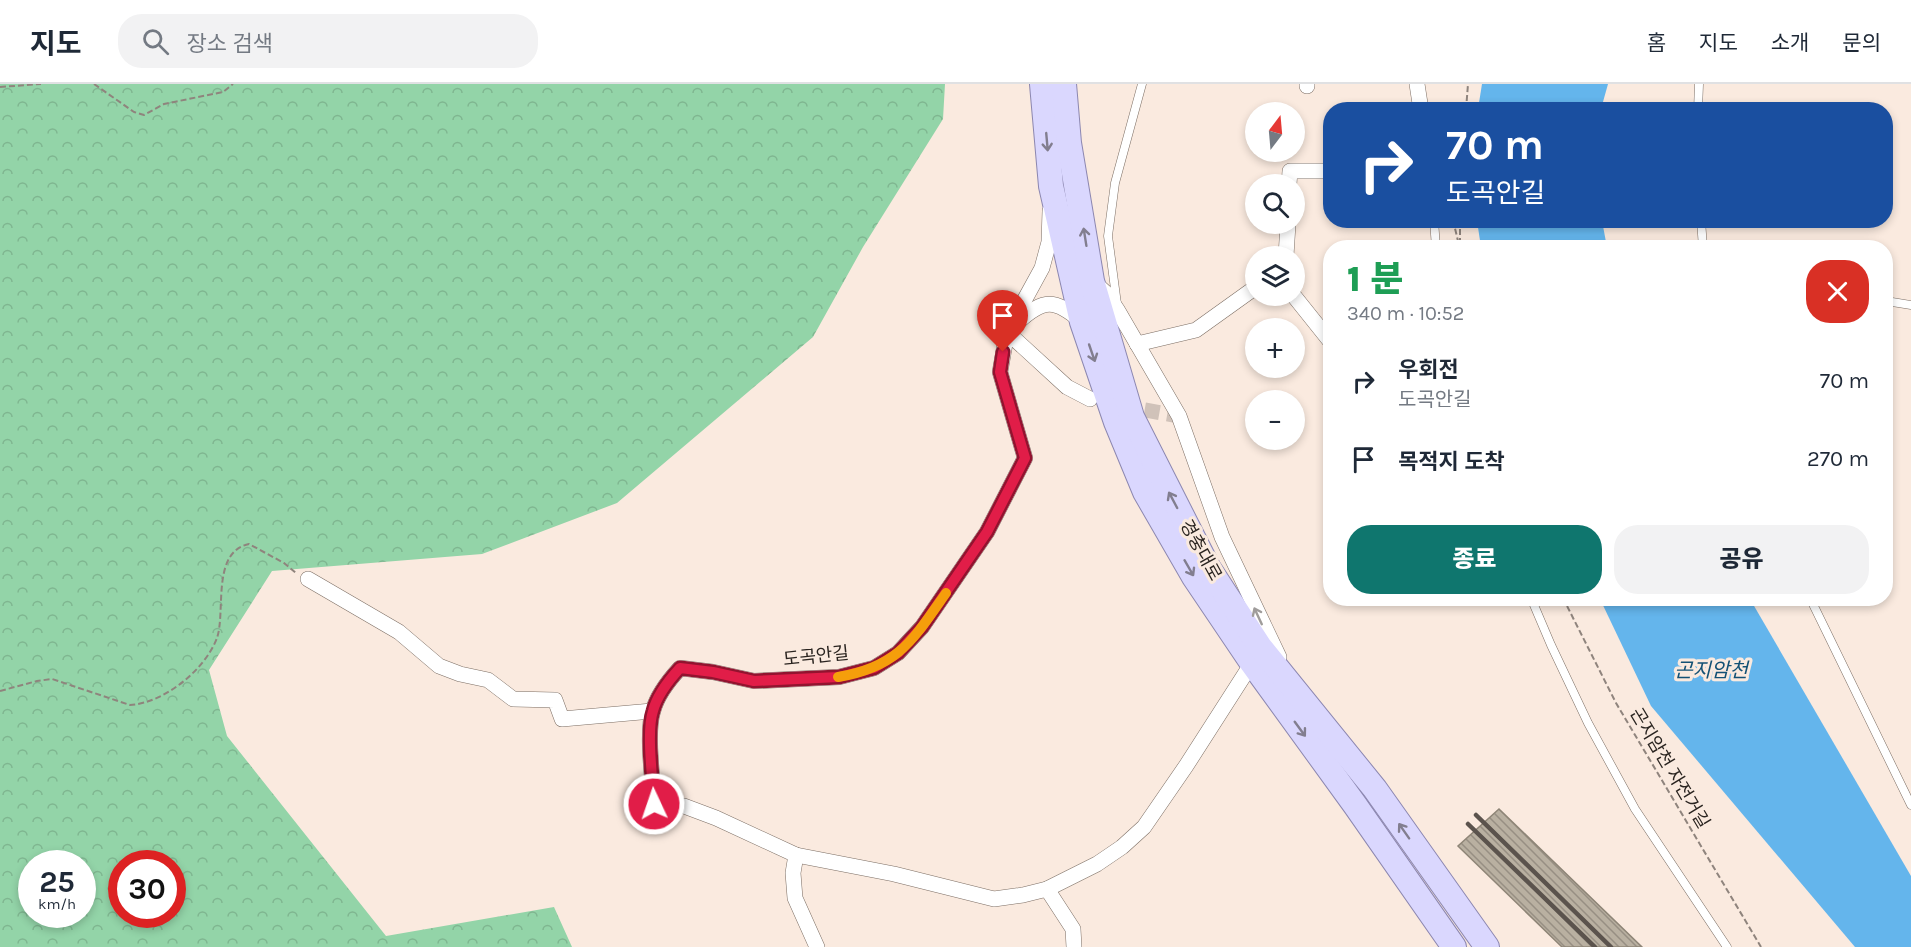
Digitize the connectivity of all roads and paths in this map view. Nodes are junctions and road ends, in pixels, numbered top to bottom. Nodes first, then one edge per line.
1 (42, 84) edge
2 (94, 84) edge
3 (233, 84) edge
4 (1042, 84) edge
5 (1064, 84) edge
6 (1142, 84) edge
7 (1417, 84) edge
8 (1468, 84) edge
9 (1699, 84) edge
10 (0, 87) edge
11 (1421, 102) edge
12 (1467, 102) edge
13 (1698, 102) edge
14 (1323, 171) edge
15 (1290, 174) edge
16 (1051, 186) junction
17 (1092, 281) junction
18 (1245, 295) edge
19 (1893, 302) edge
20 (1911, 305) edge
21 (1302, 306) edge
22 (1118, 311) junction
23 (1082, 321) junction
24 (1007, 332) junction
25 (1323, 332) edge
26 (1137, 344) junction
27 (1090, 399) dead end
28 (308, 579) joint
29 (1534, 606) edge
30 (1567, 606) edge
31 (1814, 606) edge
32 (1252, 663) junction
33 (0, 691) edge
34 (1306, 704) junction
35 (652, 711) junction
36 (1911, 805) edge
37 (796, 855) junction
38 (1391, 857) junction
39 (1047, 889) junction
40 (1446, 890) junction
41 (1469, 922) junction
42 (1448, 945) edge
43 (817, 947) edge
44 (1074, 947) edge
45 (1487, 947) edge
46 (1727, 947) edge
47 (1761, 947) edge

1 - 10 path
2 - 3 path
4 -> 16 main road, 경충대로
17 -> 5 main road, 경충대로
6 - 22 lane
7 - 11 street
8 - 12 path
9 - 13 lane
14 - 15 street
16 - 23 main road, 경충대로
16 - 24 street, 도곡안길
17 - 22 street
34 -> 17 main road, 경충대로
18 - 26 street
19 - 20 lane
21 - 25 street
22 - 26 street
23 - 24 street
23 -> 32 main road, 경충대로
24 - 27 street
24 - 35 street, 도곡안길
34 -> 26 street
28 - 33 path
28 - 35 street
29 - 46 lane
30 - 47 path, 곤지암천 자전거길
31 - 36 lane
32 -> 38 main road, 경충대로
32 - 39 street
40 -> 34 main road, 경충대로
35 - 37 street, 도곡안길
37 - 39 street
37 - 43 street
38 - 40 main road
38 - 42 main road, 경충대로
39 - 44 street
40 - 41 main road, 경충대로
41 - 42 street
41 - 45 main road, 경충대로

